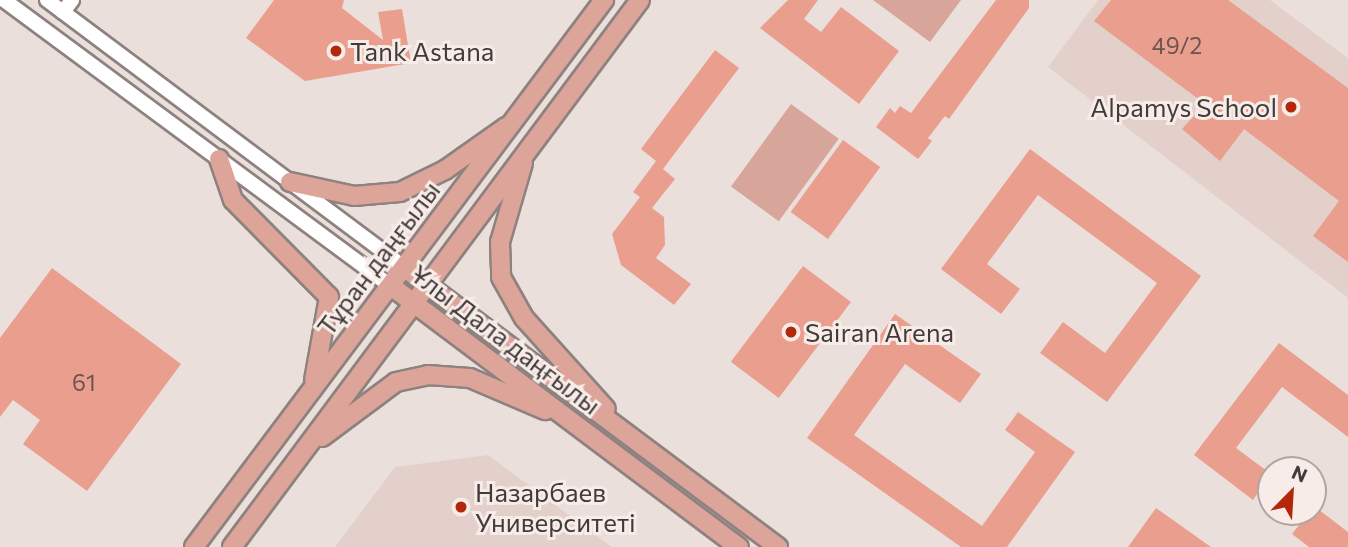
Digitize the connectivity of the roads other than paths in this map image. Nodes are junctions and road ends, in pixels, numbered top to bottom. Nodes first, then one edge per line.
1 (4, 0) edge
2 (47, 0) edge
3 (604, 0) edge
4 (640, 0) edge
5 (67, 6) edge
6 (512, 124) junction
7 (526, 152) junction
8 (219, 159) junction
9 (290, 182) junction
10 (405, 268) junction
11 (427, 285) junction
12 (391, 286) junction
13 (413, 303) junction
14 (313, 386) junction
15 (570, 421) junction
16 (626, 433) junction
17 (301, 455) junction
18 (194, 547) edge
19 (232, 547) edge
20 (739, 547) edge
21 (778, 547) edge

1 - 8 street, Ұлы Дала даңғылы
2 - 5 street, Ұлы Дала даңғылы
3 - 6 main road, Тұран даңғылы
4 - 7 main road, Тұран даңғылы
5 - 9 street, Ұлы Дала даңғылы
6 - 9 main road
6 - 10 main road, Тұран даңғылы
7 - 11 main road, Тұран даңғылы
7 - 16 main road
8 - 12 street, Ұлы Дала даңғылы
8 - 14 main road
9 - 10 street, Ұлы Дала даңғылы
10 - 11 main road, Ұлы Дала даңғылы
10 - 12 main road, Тұран даңғылы
11 - 13 main road, Тұран даңғылы
11 - 16 main road, Ұлы Дала даңғылы
12 - 13 main road, Ұлы Дала даңғылы
12 - 14 main road, Тұран даңғылы
13 - 15 main road, Ұлы Дала даңғылы
13 - 17 main road
14 - 18 main road, Тұран даңғылы
15 - 17 main road
15 - 20 main road, Ұлы Дала даңғылы
16 - 21 main road, Ұлы Дала даңғылы
17 - 19 main road

